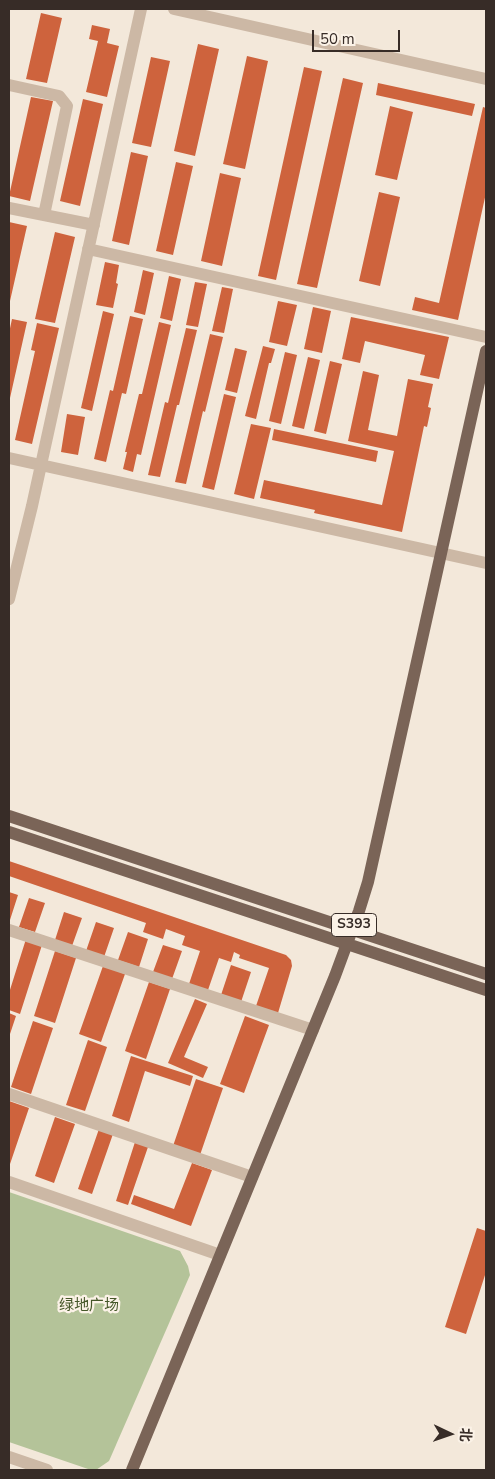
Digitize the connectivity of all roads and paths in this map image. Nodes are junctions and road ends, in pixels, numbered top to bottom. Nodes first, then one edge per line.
1 (141, 9) edge
2 (174, 9) edge
3 (486, 80) edge
4 (9, 85) edge
5 (9, 208) edge
6 (44, 215) junction
7 (94, 225) junction
8 (88, 249) junction
9 (486, 337) edge
10 (486, 351) edge
11 (9, 458) edge
12 (41, 465) junction
13 (441, 552) junction
14 (486, 563) edge
15 (12, 573) edge
16 (9, 599) edge
17 (9, 816) edge
18 (9, 832) edge
19 (9, 930) edge
20 (352, 930) junction
21 (347, 944) junction
22 (486, 974) edge
23 (486, 990) edge
24 (313, 1030) junction
25 (9, 1094) edge
26 (252, 1177) junction
27 (9, 1182) edge
28 (220, 1255) junction
29 (9, 1458) edge
30 (47, 1470) edge
31 (132, 1470) edge

1 - 7 street
2 - 3 street
4 - 6 street
5 - 6 street
6 - 7 street
7 - 8 street
8 - 9 street
8 - 12 street
10 - 13 main road, S393
11 - 12 street
12 - 13 street
12 - 15 street
13 - 14 street
13 - 20 main road, S393
15 - 16 street
17 - 20 main road
18 - 21 main road
19 - 24 street
20 - 21 main road, S393
20 - 22 main road
21 - 23 main road
21 - 24 main road, S393
24 - 26 main road, S393
25 - 26 street
26 - 28 main road, S393
27 - 28 street
28 - 31 main road, S393
29 - 30 street

